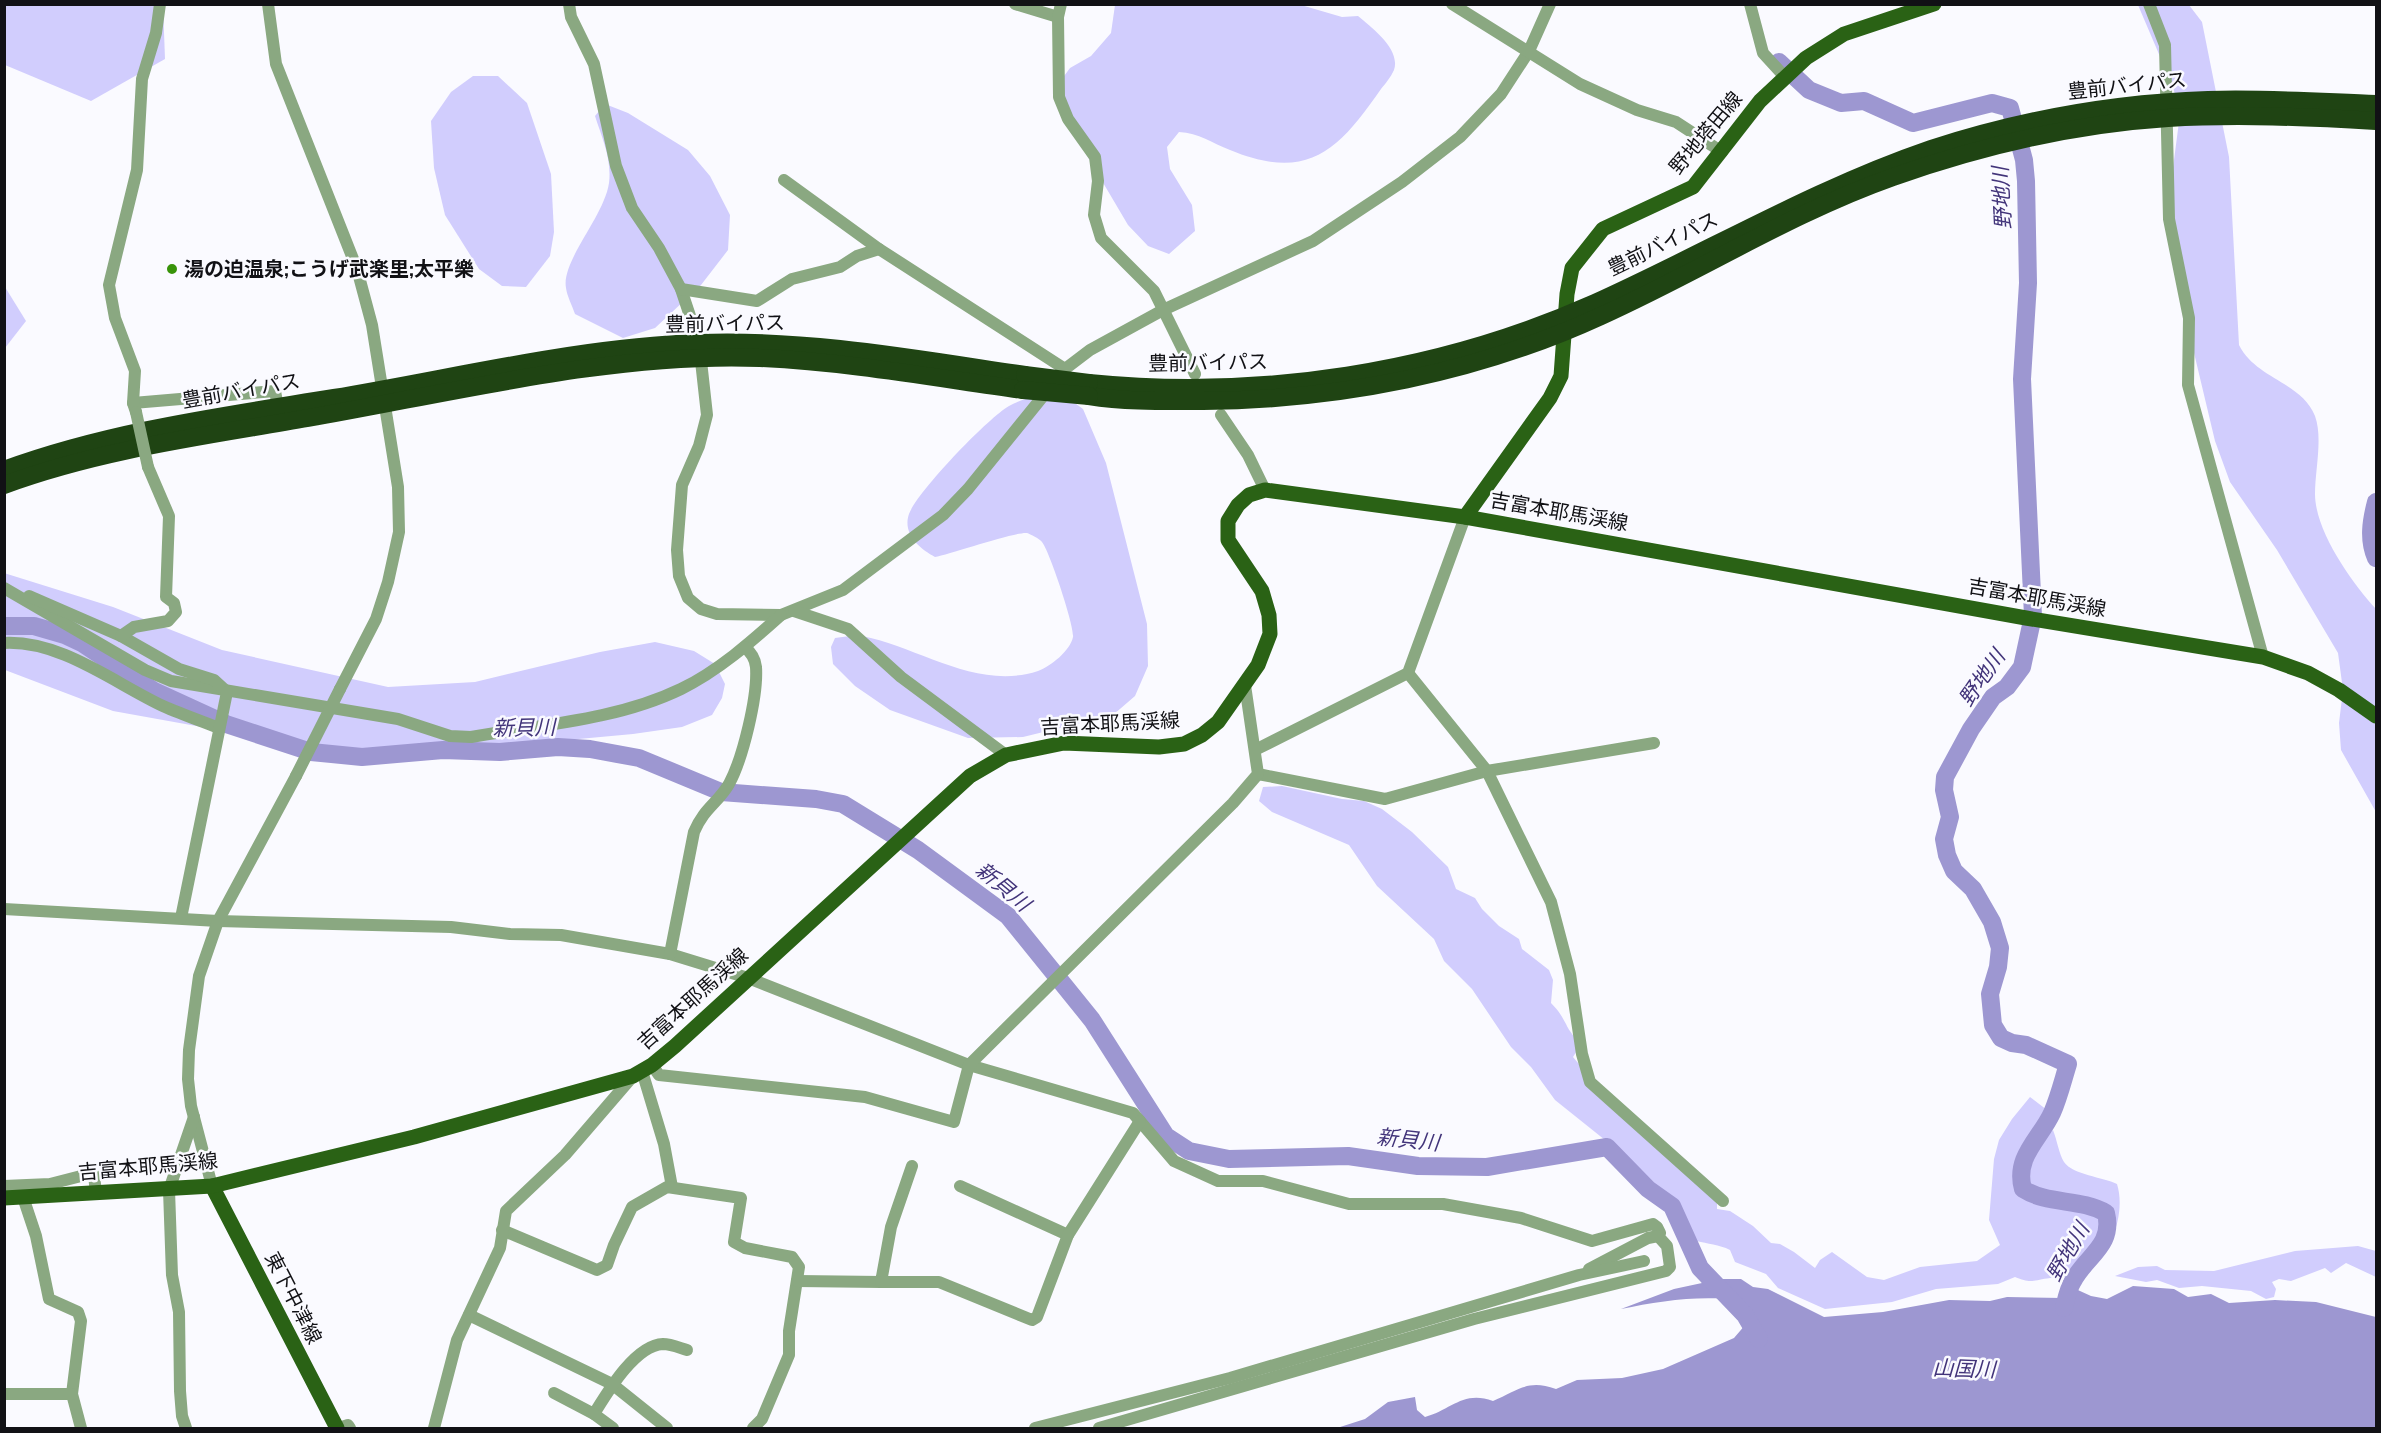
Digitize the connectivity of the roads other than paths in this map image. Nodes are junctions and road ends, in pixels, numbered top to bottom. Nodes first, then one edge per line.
1 (160, 4) edge
2 (268, 4) edge
3 (558, 4) edge
4 (1014, 4) edge
5 (1452, 4) edge
6 (1550, 4) edge
7 (1750, 4) edge
8 (1934, 4) edge
9 (2149, 4) edge
10 (570, 11) edge
11 (1060, 11) edge
12 (1529, 51) junction
13 (1784, 76) junction
14 (2376, 104) edge
15 (2168, 110) junction
16 (2376, 121) edge
17 (1722, 152) junction
18 (784, 180) dead end
19 (879, 249) junction
20 (681, 289) junction
21 (1163, 310) junction
22 (1566, 323) junction
23 (699, 352) junction
24 (1065, 369) junction
25 (1195, 374) dead end
26 (383, 397) junction
27 (135, 407) junction
28 (278, 407) junction
29 (1221, 415) dead end
30 (4, 470) edge
31 (4, 485) edge
32 (1265, 490) junction
33 (1465, 517) junction
34 (4, 587) edge
35 (787, 613) junction
36 (121, 636) junction
37 (4, 643) edge
38 (745, 647) junction
39 (2263, 657) junction
40 (1408, 672) junction
41 (1245, 685) junction
42 (227, 692) junction
43 (2376, 716) edge
44 (219, 728) junction
45 (1654, 743) dead end
46 (1255, 750) junction
47 (1006, 755) junction
48 (1487, 771) junction
49 (1258, 774) junction
50 (4, 909) edge
51 (182, 918) junction
52 (218, 921) junction
53 (670, 954) junction
54 (748, 978) junction
55 (969, 1065) junction
56 (642, 1071) junction
57 (194, 1117) junction
58 (1140, 1121) junction
59 (912, 1166) dead end
60 (4, 1186) edge
61 (212, 1186) junction
62 (960, 1186) dead end
63 (672, 1187) junction
64 (50, 1190) junction
65 (169, 1190) junction
66 (23, 1197) junction
67 (4, 1198) edge
68 (1723, 1201) dead end
69 (502, 1230) junction
70 (1068, 1235) junction
71 (1658, 1236) junction
72 (1644, 1261) dead end
73 (1579, 1275) junction
74 (797, 1281) junction
75 (881, 1282) junction
76 (469, 1315) junction
77 (687, 1350) dead end
78 (612, 1384) junction
79 (554, 1393) dead end
80 (4, 1394) edge
81 (72, 1394) junction
82 (594, 1414) junction
83 (81, 1428) edge
84 (186, 1428) edge
85 (338, 1428) edge
86 (350, 1428) edge
87 (434, 1428) edge
88 (613, 1428) edge
89 (667, 1428) edge
90 (753, 1428) edge
91 (1035, 1428) edge
92 (1099, 1428) edge

1 - 27 street
2 - 26 street
3 - 10 street
4 - 11 street
5 - 12 street
6 - 12 street
7 - 13 street
8 - 13 main road, 野地塔田線
9 - 15 street
10 - 20 street
11 - 21 street
12 - 17 street
12 - 21 street
13 - 17 main road, 野地塔田線
14 - 15 highway, 豊前バイパス
15 - 16 highway, 豊前バイパス
15 - 22 highway, 豊前バイパス
15 - 39 street
17 - 22 main road, 野地塔田線
18 - 19 street
19 - 20 street
19 - 24 street
20 - 23 street
21 - 24 street
21 - 25 street
22 - 23 highway, 豊前バイパス, bridge
22 - 33 main road, 野地塔田線
23 - 26 highway, 豊前バイパス
23 - 35 street
24 - 35 street
26 - 28 highway, 豊前バイパス
26 - 31 highway, 豊前バイパス
26 - 52 street, bridge
27 - 28 street
27 - 36 street, bridge
28 - 30 highway, 豊前バイパス
29 - 32 street
32 - 33 main road, 吉富本耶馬渓線
32 - 41 main road, 吉富本耶馬渓線
33 - 39 main road, 吉富本耶馬渓線
33 - 40 street
34 - 36 street
34 - 42 street
35 - 38 street
35 - 47 street
36 - 42 street
37 - 44 street
38 - 42 street
38 - 53 street
39 - 43 main road, 吉富本耶馬渓線
40 - 46 street
40 - 48 street
41 - 46 street
41 - 47 main road, 吉富本耶馬渓線
42 - 44 street
44 - 51 street
45 - 48 street
46 - 49 street
47 - 54 main road, 吉富本耶馬渓線
48 - 49 street
48 - 68 street
49 - 55 street
50 - 51 street
51 - 52 street
52 - 53 street
52 - 57 street
53 - 54 street
54 - 55 street
54 - 56 main road, 吉富本耶馬渓線
55 - 56 street
55 - 58 street
56 - 61 main road, 吉富本耶馬渓線
56 - 63 street
56 - 69 street
57 - 61 street
57 - 65 street
58 - 70 street
58 - 71 street
59 - 75 street
60 - 64 street
61 - 65 main road, 吉富本耶馬渓線
61 - 85 main road, 東下中津線
62 - 70 street
63 - 69 street
63 - 74 street
64 - 65 main road, 吉富本耶馬渓線
64 - 66 main road, 吉富本耶馬渓線
65 - 84 street
66 - 67 main road, 吉富本耶馬渓線
66 - 81 street
69 - 76 street
70 - 75 street
71 - 73 street
71 - 92 street
72 - 73 street
73 - 91 street
74 - 75 street
74 - 90 street
76 - 78 street
76 - 87 street
77 - 78 street
78 - 82 street
78 - 89 street
79 - 82 street
80 - 81 street
81 - 83 street
82 - 88 street
85 - 86 street

